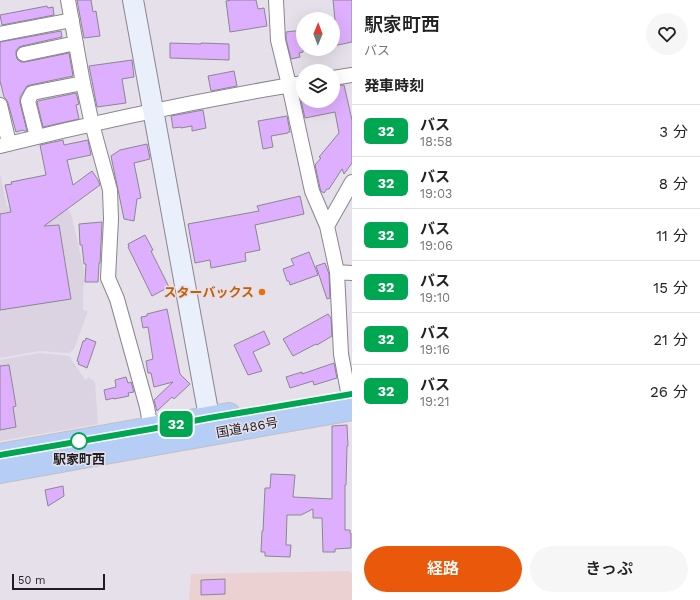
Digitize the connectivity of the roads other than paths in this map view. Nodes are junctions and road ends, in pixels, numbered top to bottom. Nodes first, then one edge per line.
1 (68, 0) edge
2 (133, 0) edge
3 (276, 0) edge
4 (72, 20) junction
5 (0, 34) edge
6 (76, 43) junction
7 (24, 54) dead end
8 (352, 75) edge
9 (340, 77) edge
10 (83, 83) junction
11 (296, 84) edge
12 (0, 105) edge
13 (300, 108) edge
14 (153, 111) junction
15 (92, 124) junction
16 (37, 137) junction
17 (5, 144) edge
18 (352, 182) edge
19 (328, 226) junction
20 (337, 272) junction
21 (352, 273) edge
22 (351, 404) edge
23 (211, 425) junction
24 (151, 429) junction
25 (0, 455) edge
26 (0, 472) edge

1 - 4 street
2 - 14 street
3 - 11 street
4 - 5 street
4 - 6 street
6 - 7 street
6 - 10 street
8 - 9 street
10 - 15 street
10 - 16 street
11 - 14 street
12 - 17 street
13 - 19 street
14 - 15 street
14 - 23 street
15 - 16 street
15 - 24 street
16 - 17 street
18 - 19 street
19 - 20 street
20 - 21 street
20 - 22 street
22 - 23 highway, 国道486号
23 - 24 highway, 国道486号
23 - 26 highway, 国道486号
24 - 25 highway, 国道486号

